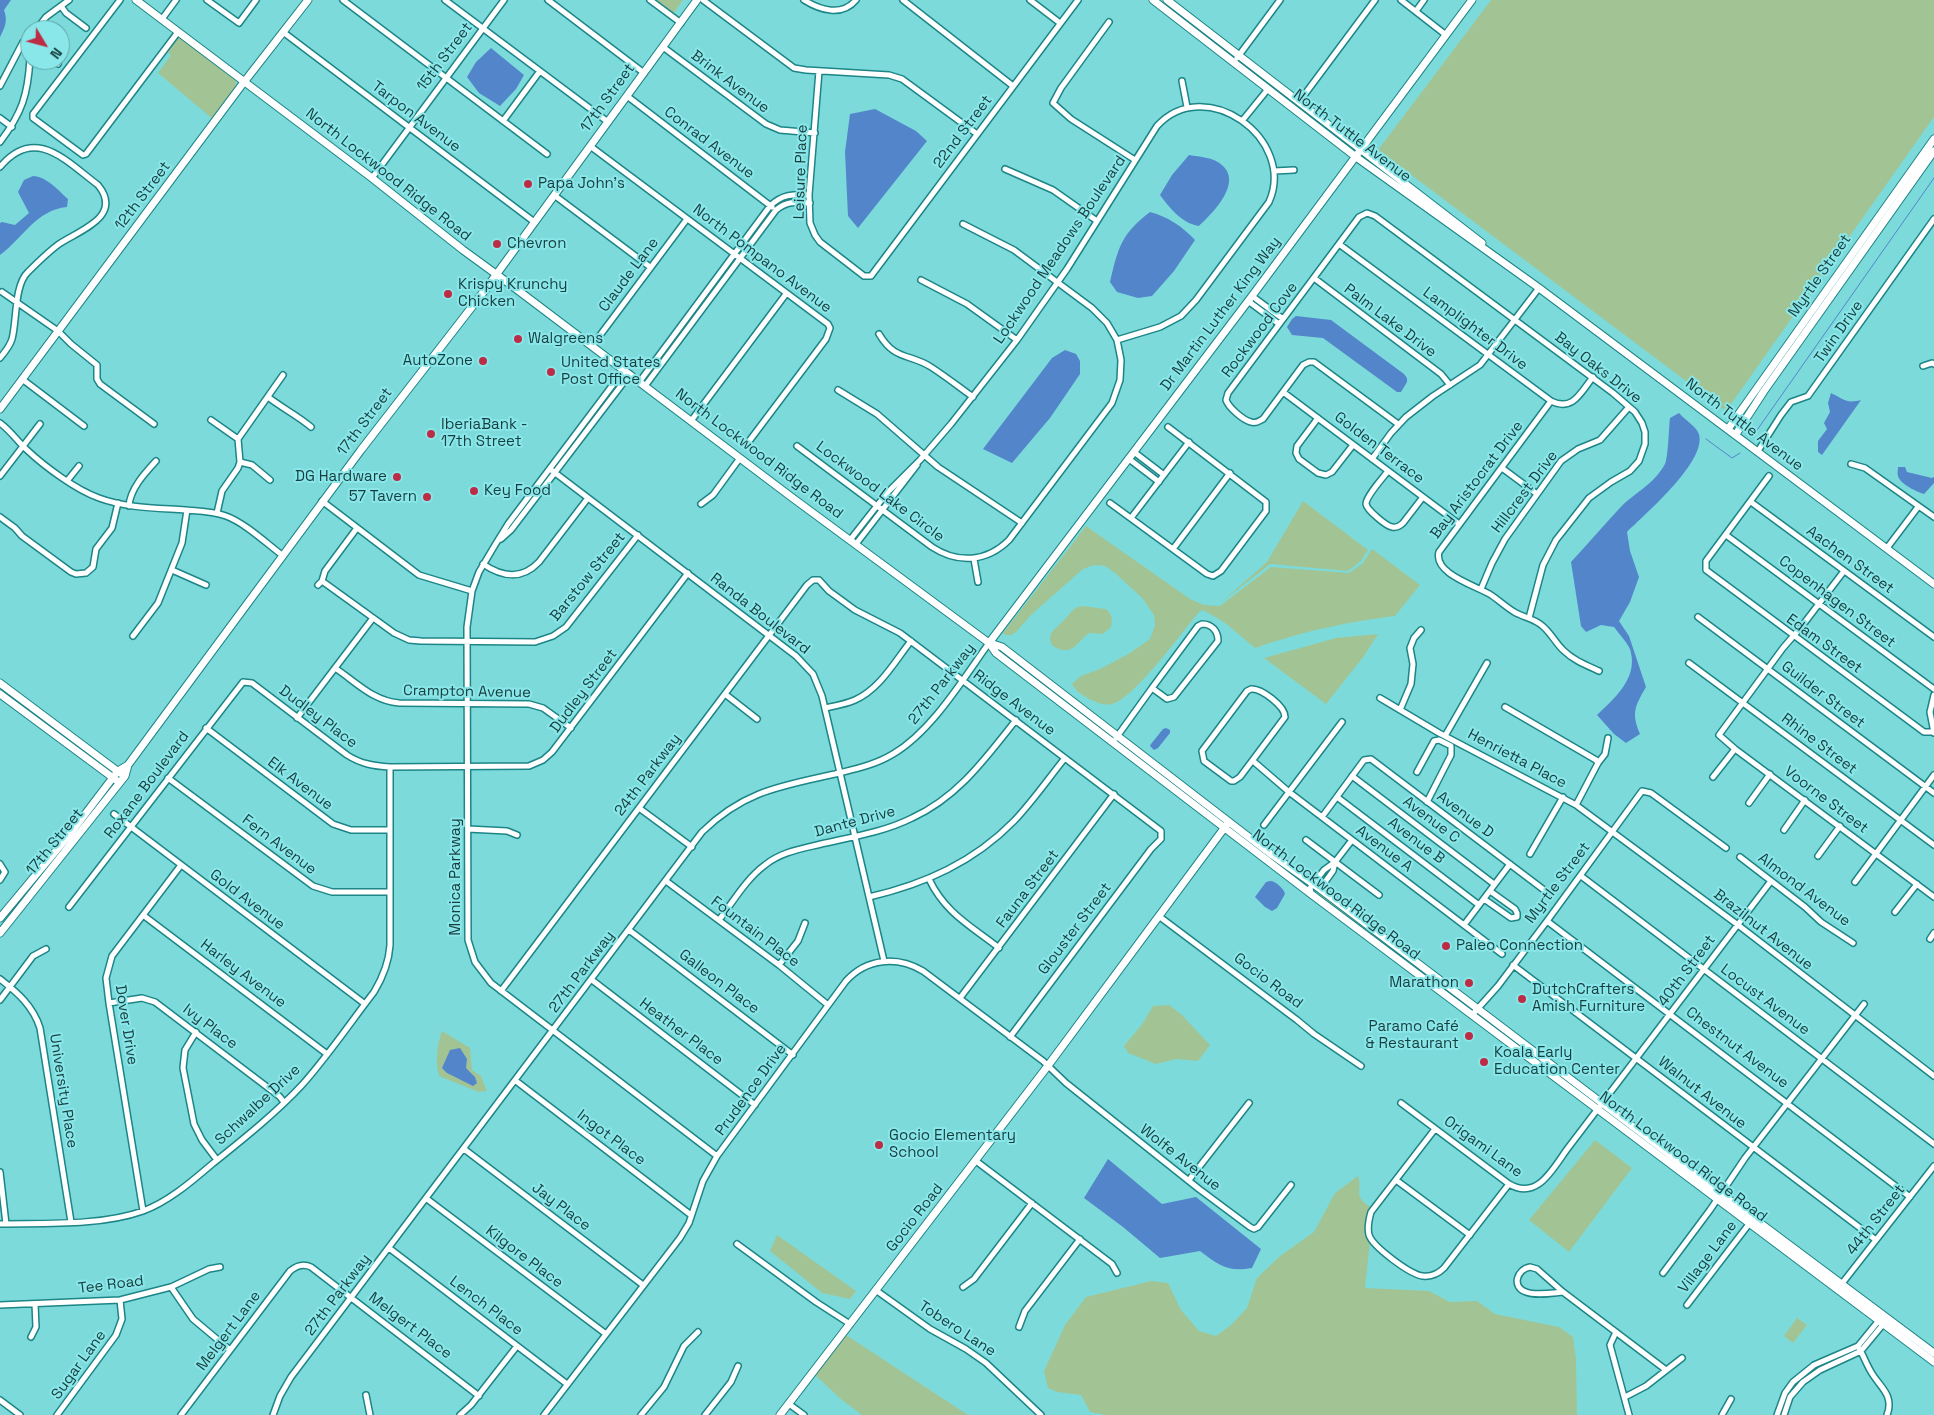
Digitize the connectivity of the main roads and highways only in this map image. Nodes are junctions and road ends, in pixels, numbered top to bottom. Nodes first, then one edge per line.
1 (136, 0) edge
2 (308, 0) edge
3 (698, 0) edge
4 (1153, 0) edge
5 (1167, 0) edge
6 (1472, 0) edge
7 (244, 82) junction
8 (1934, 139) edge
9 (1362, 150) junction
10 (1934, 152) edge
11 (1356, 157) junction
12 (495, 274) junction
13 (1538, 288) junction
14 (0, 409) edge
15 (1728, 429) junction
16 (1736, 434) junction
17 (1934, 584) edge
18 (989, 643) junction
19 (0, 683) edge
20 (0, 694) edge
21 (128, 765) junction
22 (118, 771) junction
23 (124, 776) junction
24 (113, 778) junction
25 (119, 783) junction
26 (1227, 824) junction
27 (1314, 889) junction
28 (0, 918) edge
29 (0, 933) edge
30 (1718, 1196) junction
31 (1839, 1287) junction
32 (1883, 1320) junction
33 (1934, 1353) edge
34 (1934, 1362) edge
35 (780, 1415) edge

1 - 7 main road, North Lockwood Ridge Road
2 - 7 main road, 12th Street
3 - 12 main road, 17th Street
4 - 11 main road, North Tuttle Avenue
5 - 9 main road, North Tuttle Avenue
6 - 9 main road, Dr Martin Luther King Way
7 - 12 main road, North Lockwood Ridge Road
7 - 14 main road, 12th Street
8 - 15 main road, Myrtle Street
9 - 11 main road, Dr Martin Luther King Way
9 - 13 main road, North Tuttle Avenue
10 - 16 main road, Myrtle Street
11 - 13 main road, North Tuttle Avenue
11 - 18 main road, Dr Martin Luther King Way
12 - 18 main road, North Lockwood Ridge Road
12 - 21 main road, 17th Street
13 - 15 main road, North Tuttle Avenue
15 - 16 main road, North Tuttle Avenue
16 - 17 main road, North Tuttle Avenue
18 - 26 main road, North Lockwood Ridge Road
19 - 22 main road
20 - 24 main road
21 - 22 main road, 17th Street
21 - 23 main road, 17th Street
22 - 23 main road
22 - 24 main road, 17th Street
23 - 25 main road, 17th Street
24 - 25 main road
24 - 28 main road, 17th Street
25 - 29 main road, 17th Street
26 - 27 main road, North Lockwood Ridge Road
26 - 27 main road, North Lockwood Ridge Road
26 - 35 main road, Gocio Road
27 - 30 main road, North Lockwood Ridge Road
30 - 31 main road, North Lockwood Ridge Road
30 - 31 main road, North Lockwood Ridge Road
31 - 32 main road, North Lockwood Ridge Road
32 - 33 main road, North Lockwood Ridge Road
32 - 34 main road, North Lockwood Ridge Road

